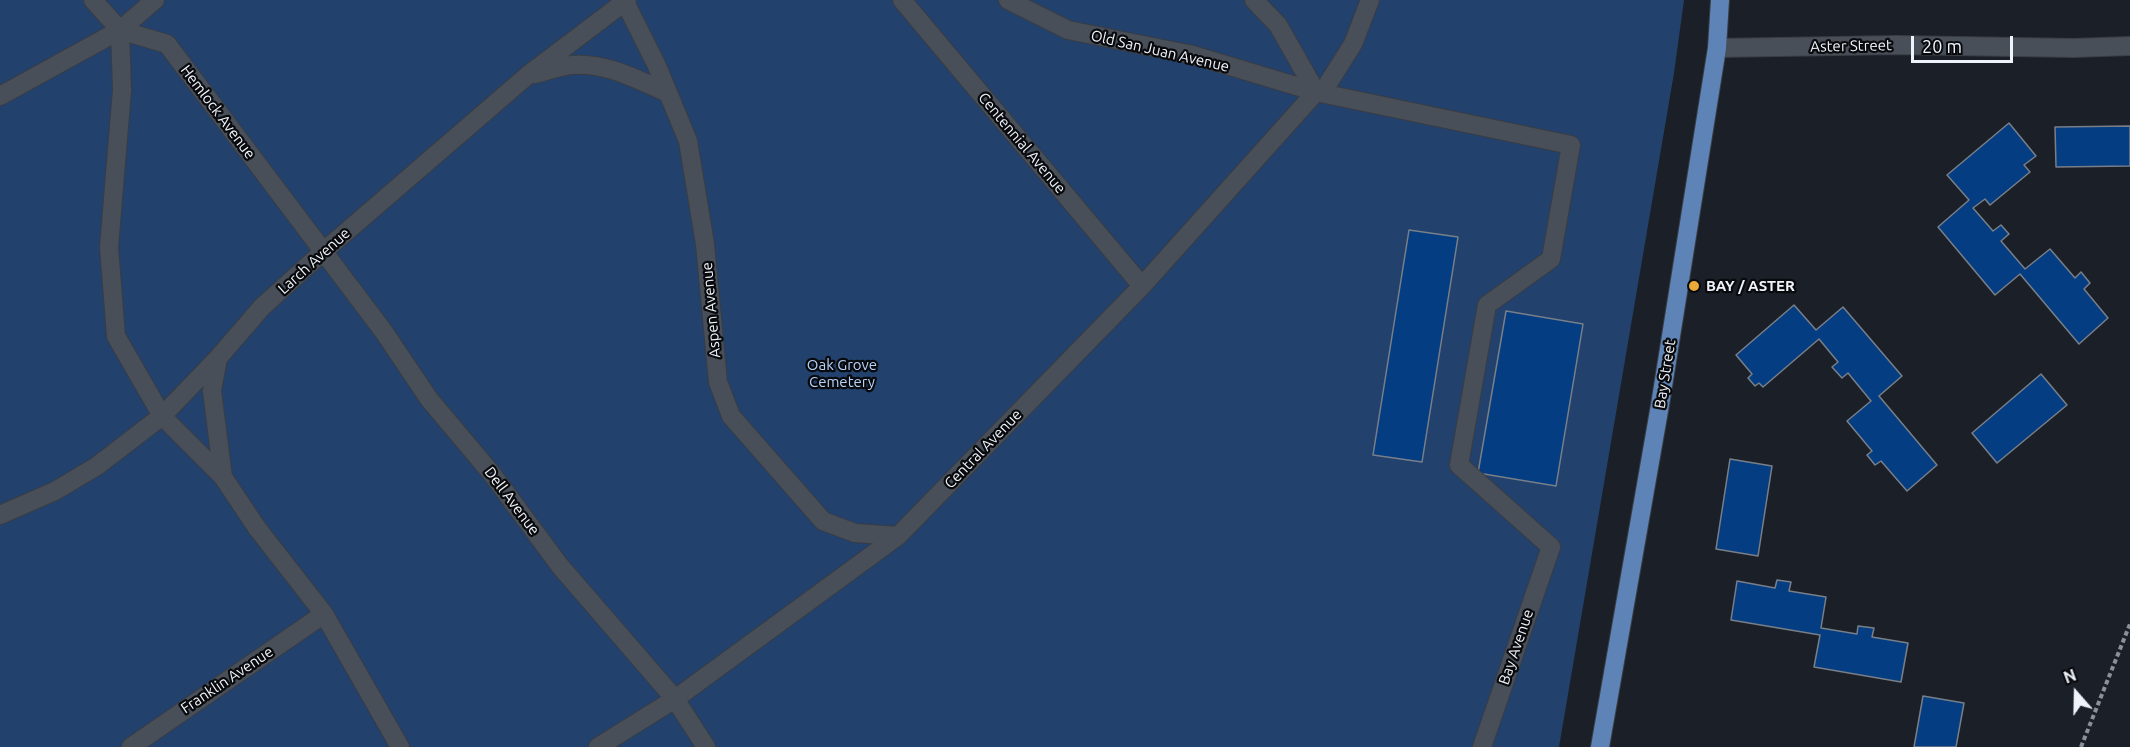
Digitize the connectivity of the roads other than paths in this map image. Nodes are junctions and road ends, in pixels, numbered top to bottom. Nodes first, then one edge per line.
1 (93, 0) edge
2 (155, 0) edge
3 (625, 0) edge
4 (902, 0) edge
5 (1008, 0) edge
6 (1254, 0) edge
7 (1370, 0) edge
8 (1720, 0) edge
9 (120, 30) junction
10 (2130, 46) edge
11 (1717, 48) junction
12 (528, 75) junction
13 (1319, 92) junction
14 (668, 93) junction
15 (0, 96) edge
16 (324, 251) junction
17 (1142, 286) junction
18 (219, 358) junction
19 (162, 416) junction
20 (223, 477) junction
21 (0, 515) edge
22 (898, 536) junction
23 (1551, 547) joint
24 (324, 614) junction
25 (675, 699) junction
26 (131, 747) edge
27 (400, 747) edge
28 (598, 747) edge
29 (706, 747) edge
30 (1482, 747) edge
31 (1600, 747) edge

1 - 9 street
2 - 9 street
3 - 12 street, Larch Avenue
3 - 14 street, Aspen Avenue
4 - 17 street, Centennial Avenue
5 - 13 street, Old San Juan Avenue
6 - 13 street
7 - 13 street, Central Avenue
8 - 11 main road, Bay Street
9 - 15 street
9 - 16 street, Hemlock Avenue
9 - 19 street
10 - 11 street, Aster Street
11 - 31 main road, Bay Street
12 - 14 street
12 - 16 street, Larch Avenue
13 - 17 street, Central Avenue
13 - 23 street, Old San Juan Avenue
14 - 22 street, Aspen Avenue
16 - 18 street, Larch Avenue
16 - 25 street, Dell Avenue
17 - 22 street, Central Avenue
18 - 19 street, Larch Avenue
18 - 20 street
19 - 20 street
19 - 21 street, Larch Avenue
20 - 24 street
22 - 25 street, Central Avenue
23 - 30 street, Bay Avenue
24 - 26 street, Franklin Avenue
24 - 27 street
25 - 28 street, Central Avenue
25 - 29 street, Dell Avenue

